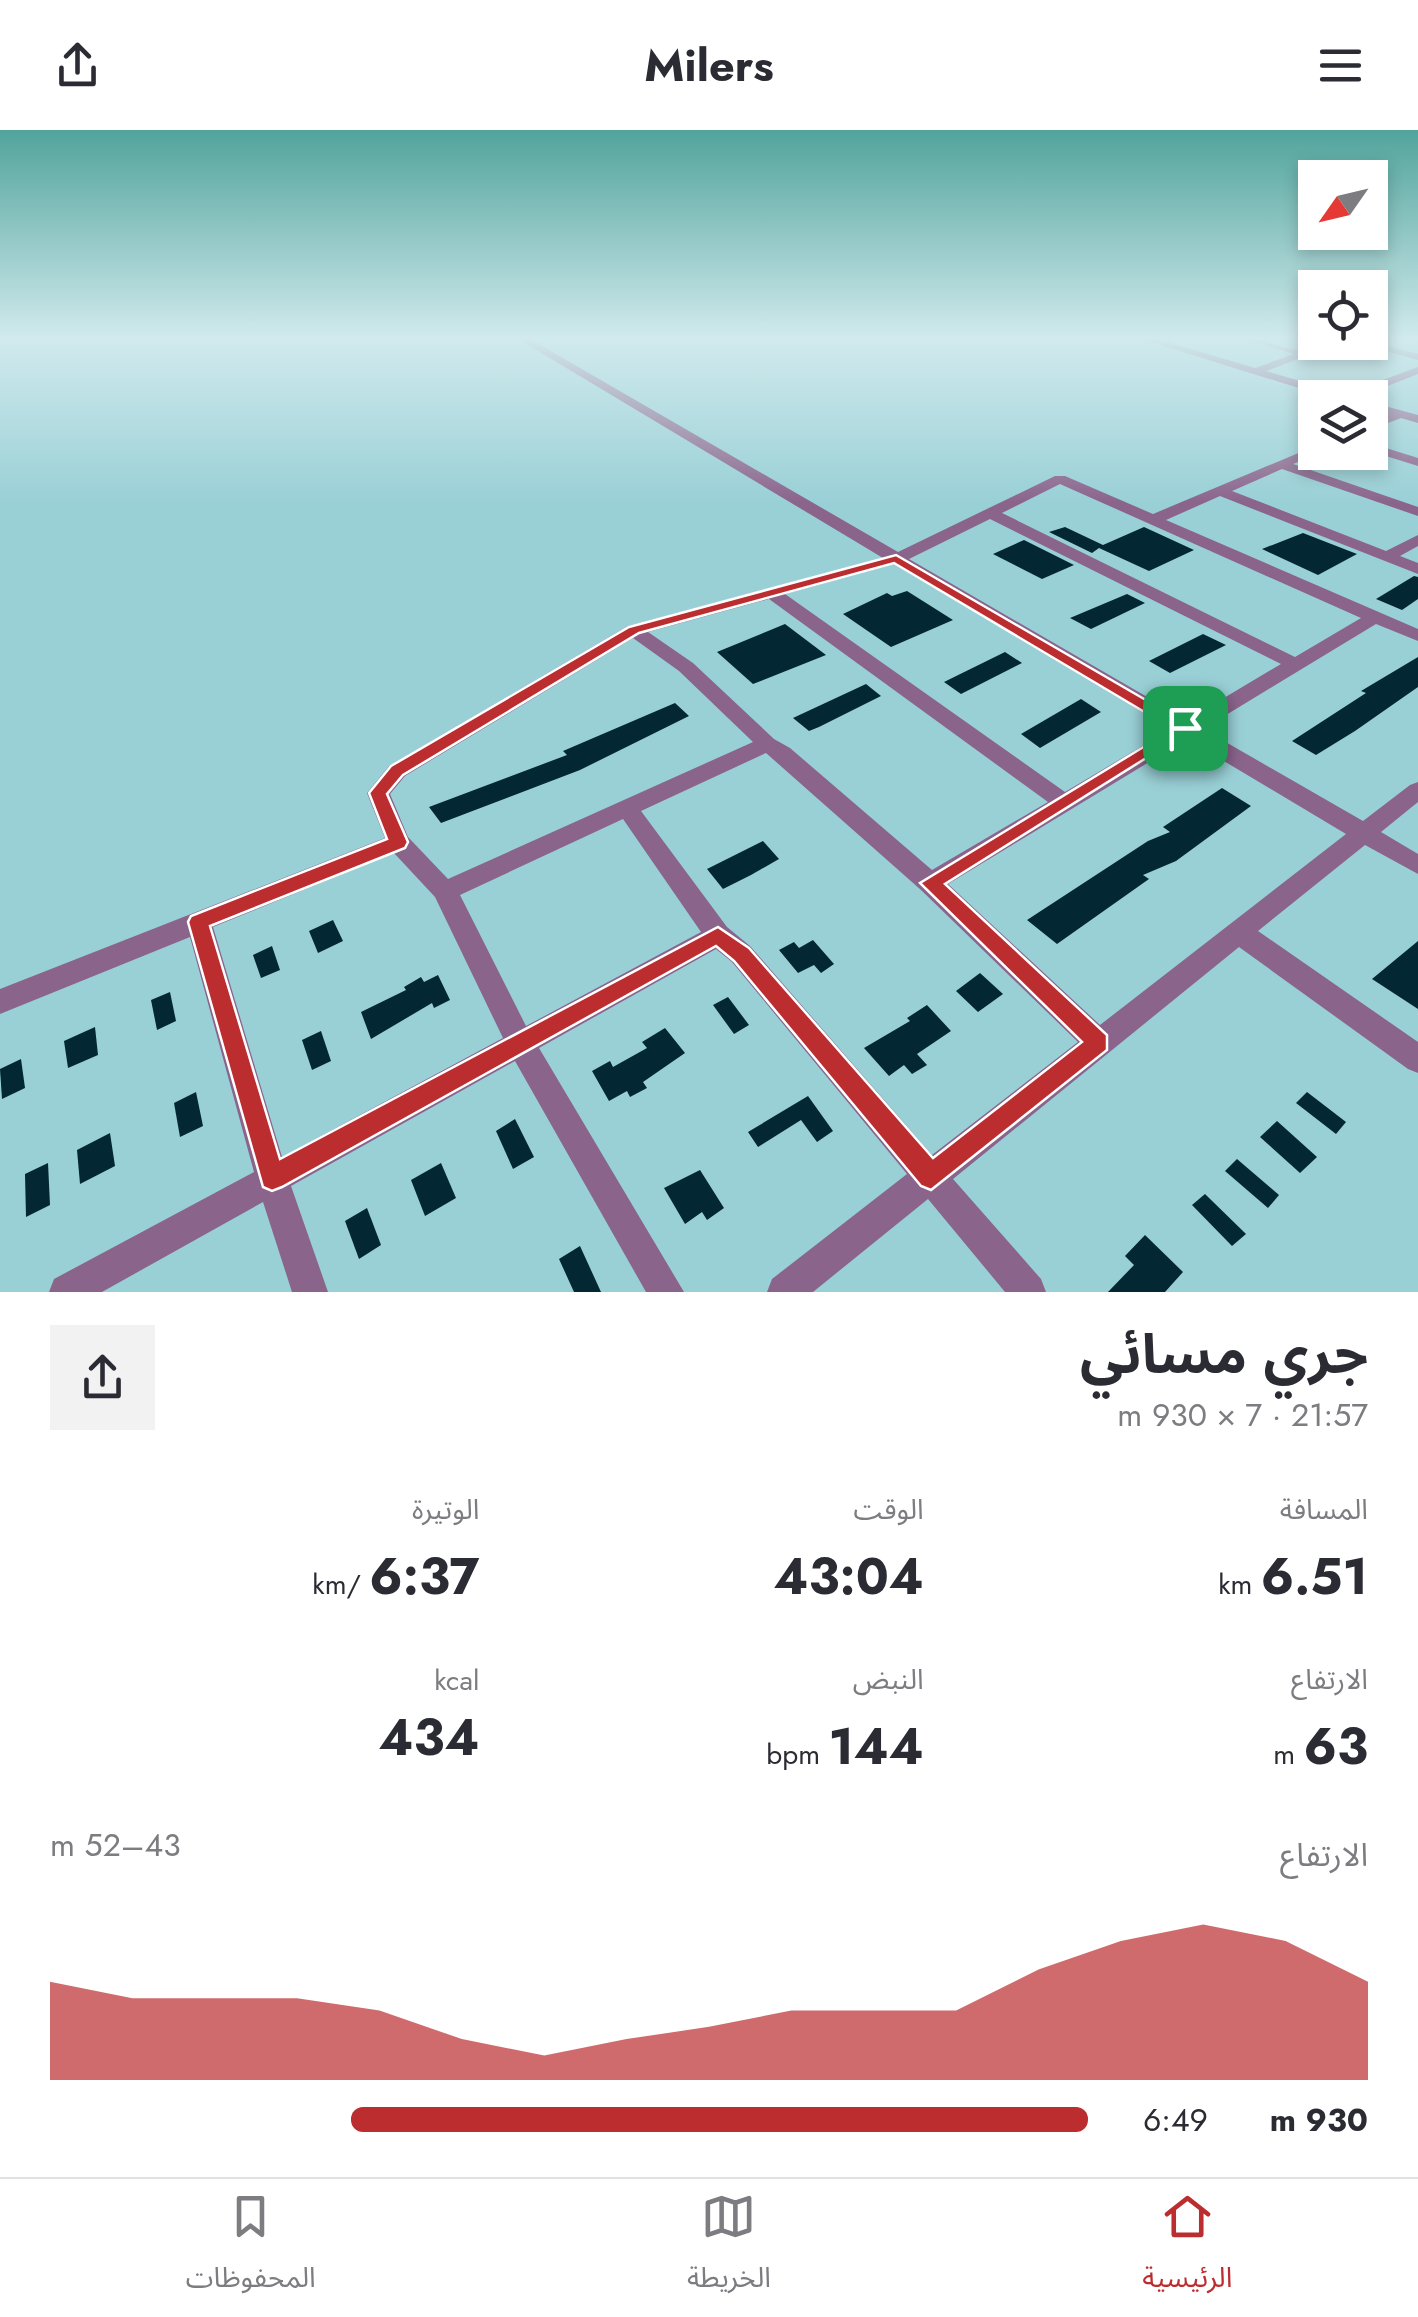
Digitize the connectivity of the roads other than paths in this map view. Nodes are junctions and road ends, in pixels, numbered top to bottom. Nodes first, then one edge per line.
1 (615, 393) edge
2 (1388, 410) edge
3 (1400, 414) junction
4 (1388, 419) edge
5 (1418, 419) edge
6 (1388, 453) edge
7 (1298, 457) edge
8 (1418, 462) edge
9 (1282, 464) junction
10 (1220, 491) junction
11 (1418, 512) edge
12 (990, 513) junction
13 (1155, 519) junction
14 (1418, 540) edge
15 (1387, 557) junction
16 (896, 558) junction
17 (1418, 569) edge
18 (771, 592) junction
19 (1373, 618) junction
20 (634, 630) junction
21 (1418, 636) edge
22 (1293, 663) junction
23 (1185, 728) junction
24 (767, 744) junction
25 (1418, 790) edge
26 (1064, 802) junction
27 (628, 810) junction
28 (1364, 833) junction
29 (398, 842) junction
30 (1418, 865) edge
31 (930, 883) junction
32 (446, 891) junction
33 (199, 922) junction
34 (1239, 932) junction
35 (718, 935) junction
36 (0, 1002) edge
37 (519, 1041) junction
38 (1099, 1043) junction
39 (1418, 1058) edge
40 (931, 1176) junction
41 (272, 1178) junction
42 (67, 1292) edge
43 (310, 1292) edge
44 (666, 1292) edge
45 (785, 1292) edge
46 (1028, 1292) edge

1 - 16 street
2 - 3 street
3 - 4 street
3 - 5 street
6 - 8 street
7 - 9 street
9 - 10 street
9 - 11 street
10 - 13 street
10 - 15 street
12 - 13 street
12 - 16 street
12 - 22 street
13 - 19 street
14 - 15 street
15 - 17 street
16 - 18 street
16 - 23 street
18 - 20 street
18 - 26 street
19 - 21 street
19 - 22 street
20 - 24 street
20 - 29 street
22 - 23 street
23 - 26 street
23 - 28 street
24 - 27 street
24 - 31 street
25 - 28 street
26 - 31 street
27 - 32 street
27 - 35 street
28 - 30 street
28 - 34 street
29 - 32 street
29 - 33 street
31 - 38 street
32 - 37 street
33 - 36 street
33 - 41 street
34 - 38 street
34 - 39 street
35 - 37 street
35 - 40 street
37 - 41 street
37 - 44 street
38 - 40 street
40 - 45 street
40 - 46 street
41 - 42 street
41 - 43 street

